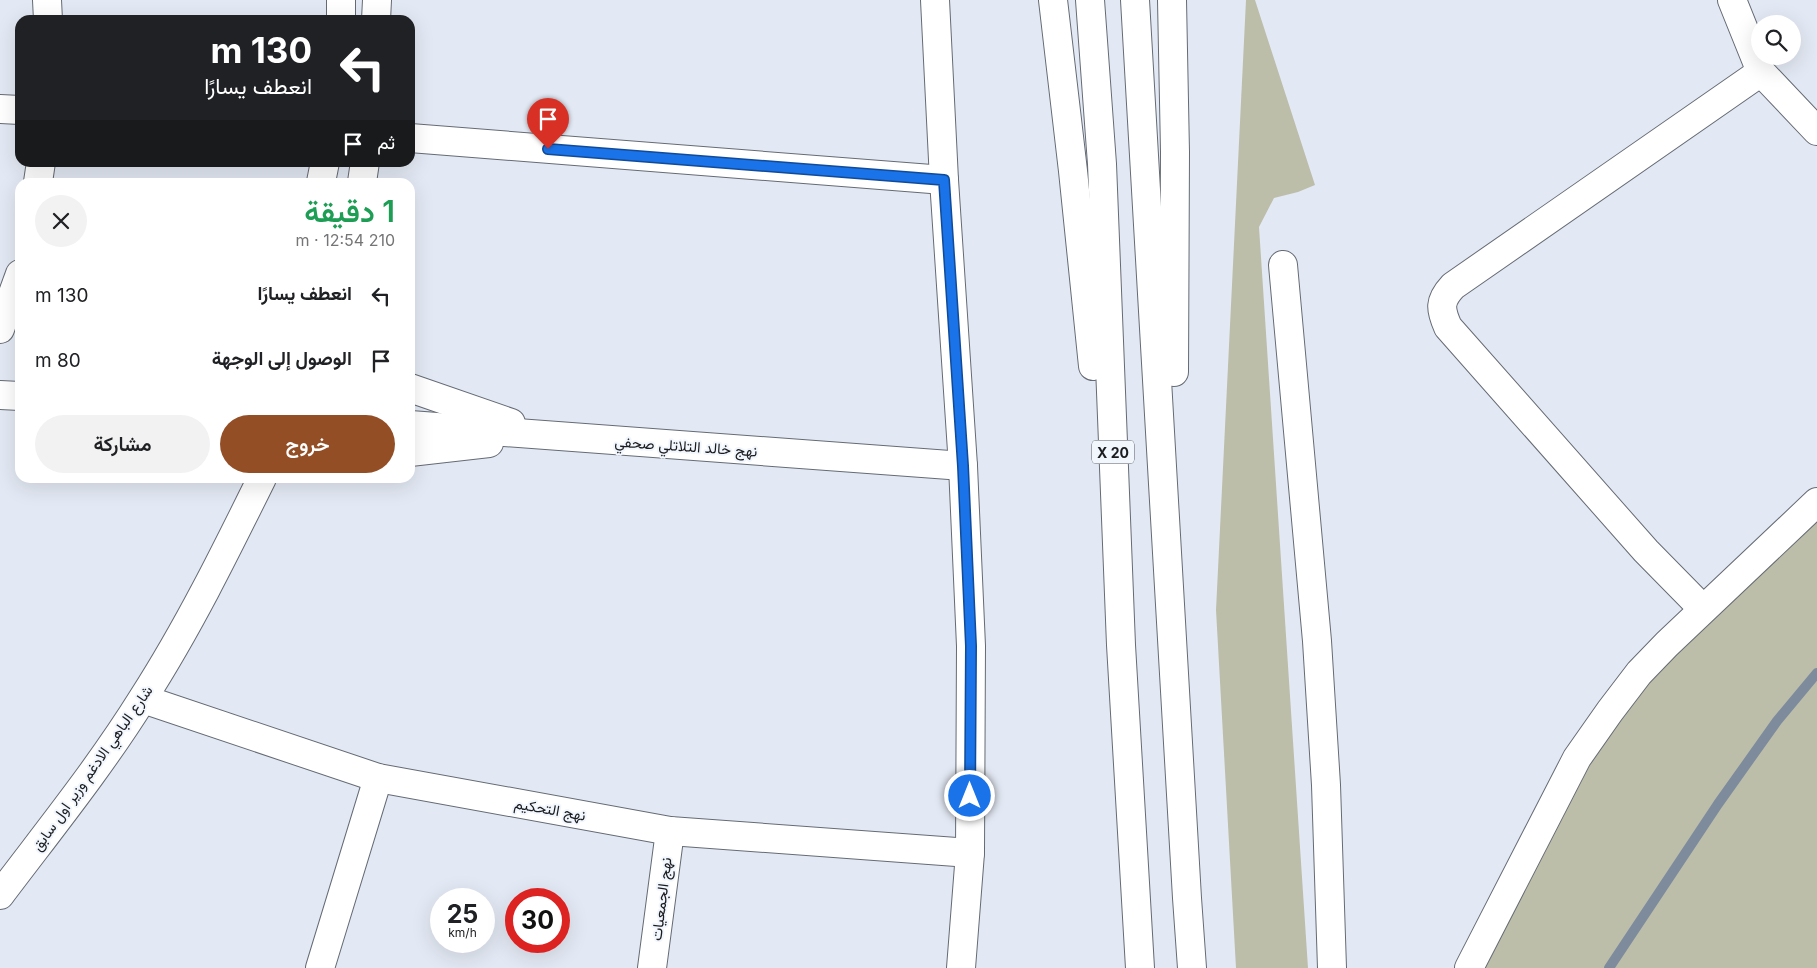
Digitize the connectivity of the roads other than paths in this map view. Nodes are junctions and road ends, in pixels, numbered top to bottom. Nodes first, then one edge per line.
1 (47, 0) edge
2 (341, 0) edge
3 (377, 0) edge
4 (936, 0) edge
5 (1053, 0) edge
6 (1090, 0) edge
7 (1135, 0) edge
8 (1172, 0) edge
9 (1732, 0) edge
10 (48, 15) edge
11 (341, 15) edge
12 (376, 15) edge
13 (1761, 72) junction
14 (0, 109) edge
15 (15, 110) edge
16 (1817, 131) edge
17 (415, 138) edge
18 (944, 180) junction
19 (1283, 265) dead end
20 (15, 288) edge
21 (0, 330) edge
22 (415, 390) edge
23 (0, 394) edge
24 (15, 396) edge
25 (415, 425) edge
26 (550, 436) junction
27 (415, 451) edge
28 (963, 466) junction
29 (260, 483) edge
30 (1817, 502) edge
31 (1703, 610) junction
32 (1121, 645) junction
33 (1172, 646) junction
34 (143, 699) junction
35 (378, 778) junction
36 (670, 831) junction
37 (970, 852) junction
38 (0, 894) edge
39 (1186, 898) junction
40 (320, 968) edge
41 (652, 968) edge
42 (961, 968) edge
43 (1142, 968) edge
44 (1192, 968) edge
45 (1198, 968) edge
46 (1332, 968) edge
47 (1468, 968) edge

1 - 10 main road
2 - 11 main road
3 - 12 main road
4 - 18 main road
5 - 32 main road
6 - 32 main road, X 20
7 - 33 main road
8 - 33 main road
9 - 13 main road
13 - 16 main road
13 - 31 main road
14 - 15 main road
17 - 18 main road
18 - 28 main road
19 - 46 main road
20 - 21 main road
22 - 26 main road
23 - 24 main road
25 - 26 main road, نهج خالد التلاتلي صحفي
26 - 27 main road
26 - 28 main road, نهج خالد التلاتلي صحفي
28 - 37 main road
29 - 34 main road, شارع الباهي الادغم وزير اول سابق
30 - 31 main road
31 - 47 main road
32 - 43 main road, X 20
33 - 39 main road
34 - 35 main road, نهج التحكيم
34 - 38 main road, شارع الباهي الادغم وزير اول سابق
35 - 36 main road, نهج التحكيم
35 - 40 main road
36 - 37 main road, نهج التحكيم
36 - 41 main road, نهج الجمعيات
37 - 42 main road
39 - 44 main road
39 - 45 main road

